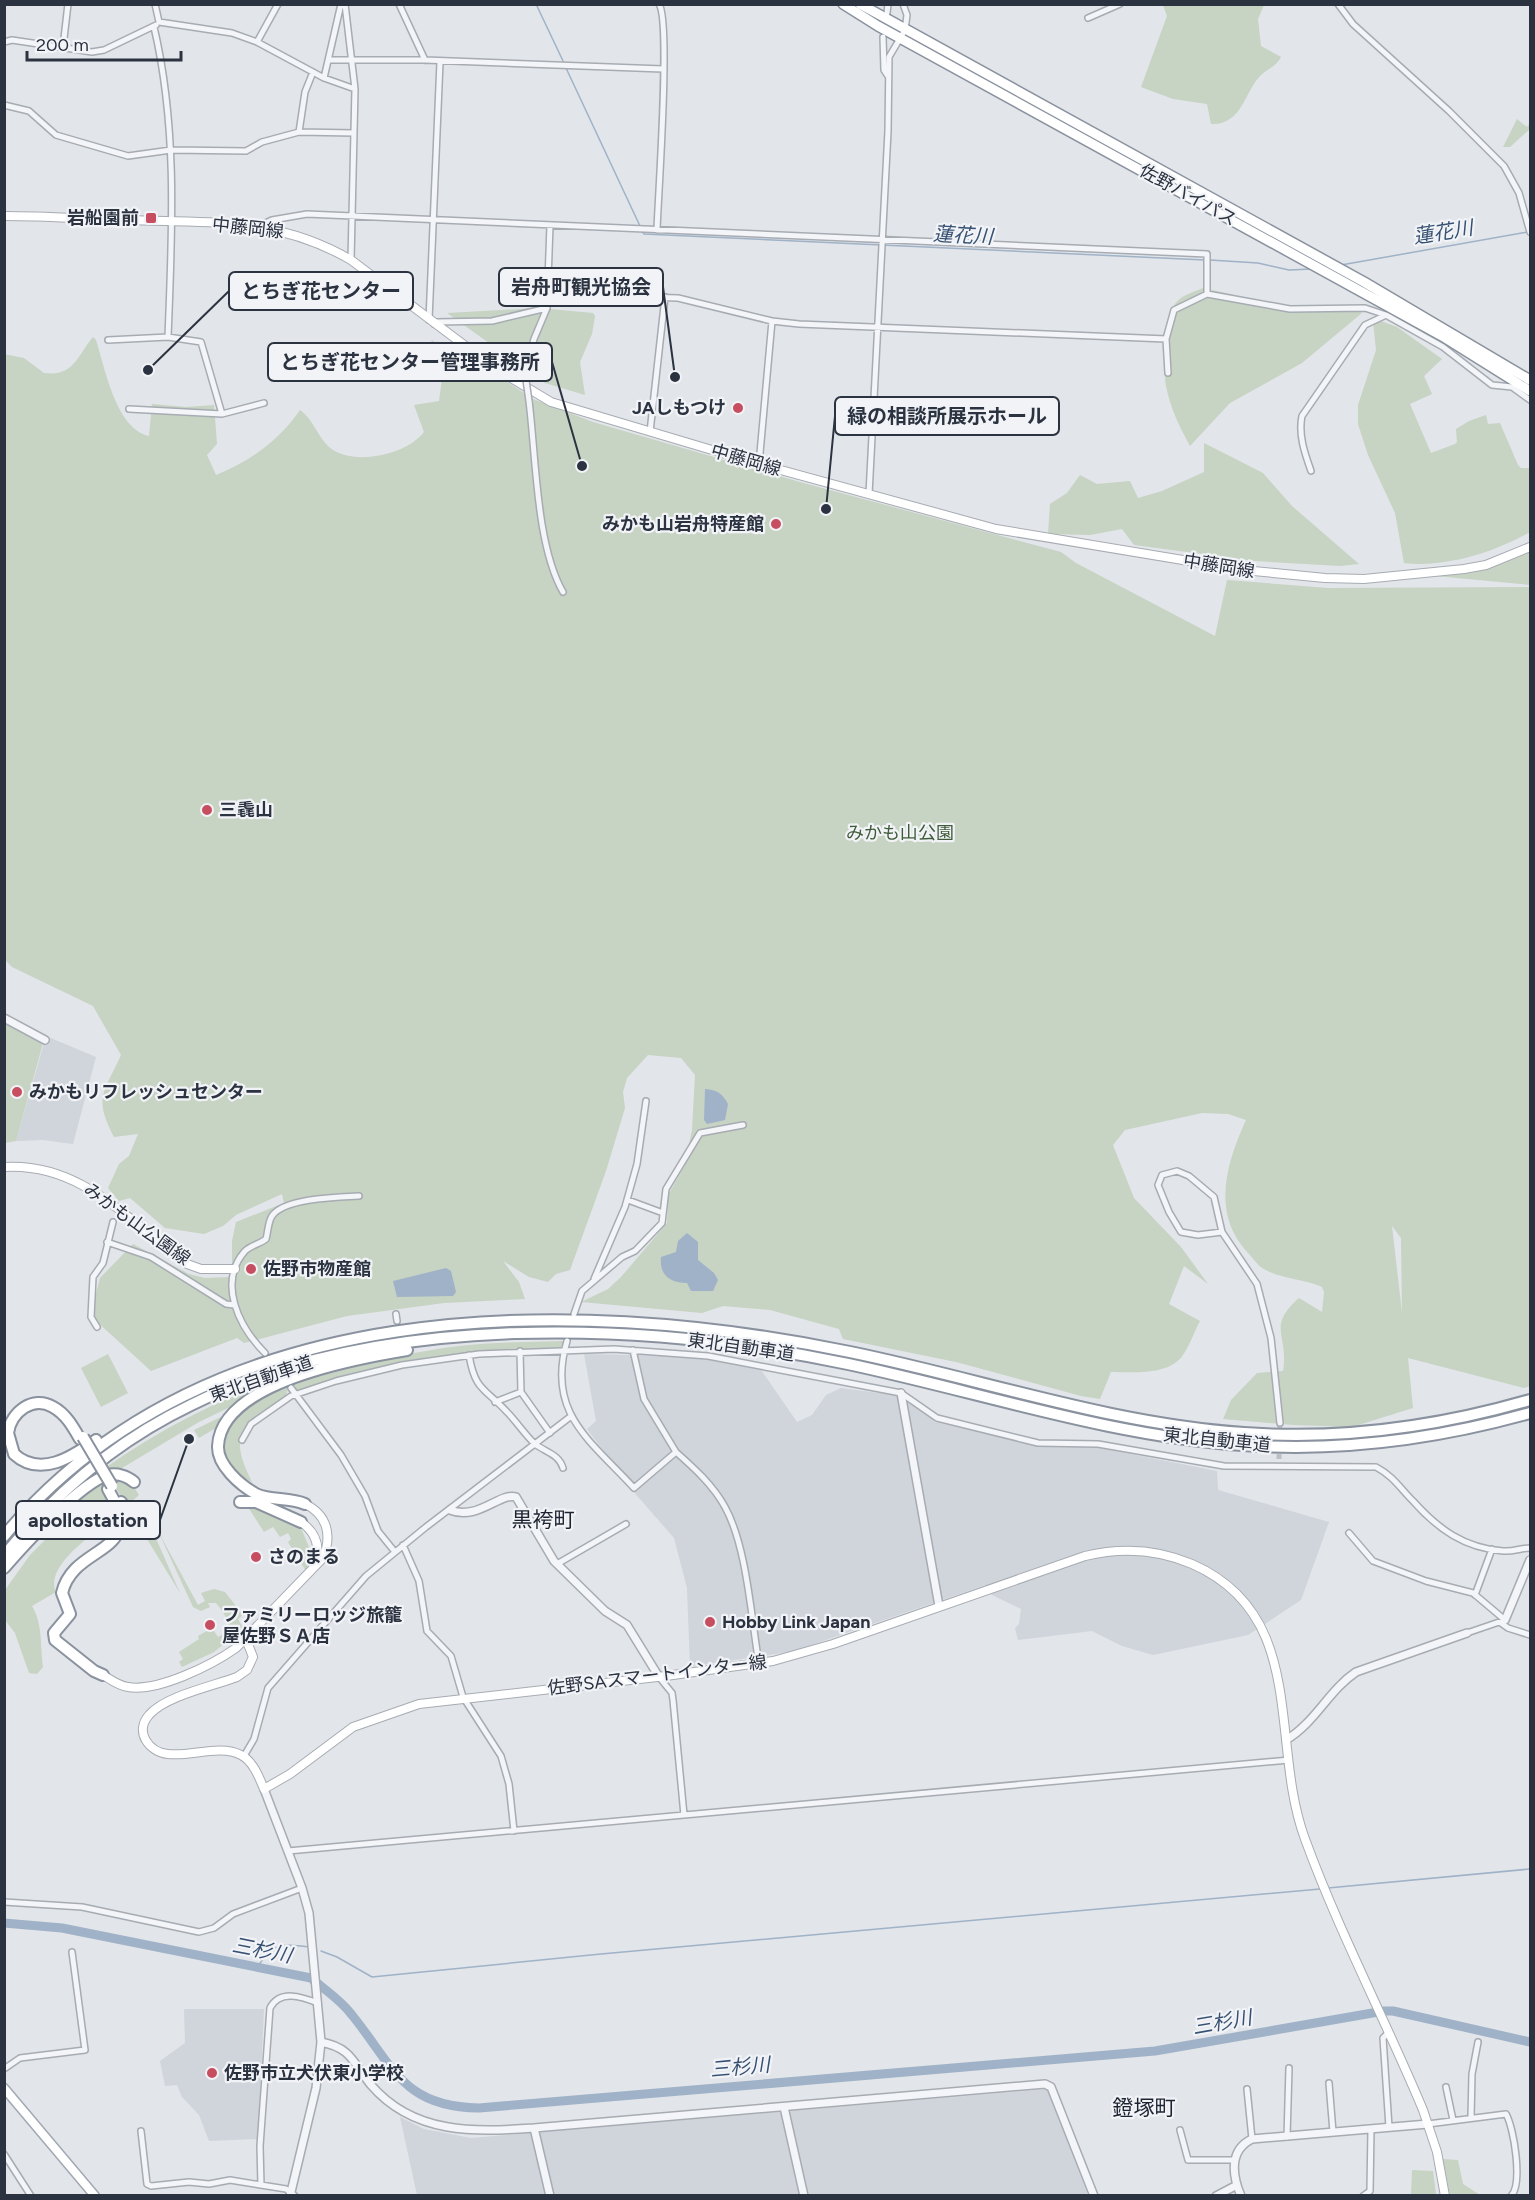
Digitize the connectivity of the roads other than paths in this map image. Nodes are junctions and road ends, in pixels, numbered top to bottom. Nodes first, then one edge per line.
1 (68, 4) edge
2 (155, 4) edge
3 (278, 4) edge
4 (343, 4) edge
5 (399, 4) edge
6 (659, 4) edge
7 (843, 4) edge
8 (860, 4) edge
9 (888, 4) edge
10 (903, 4) edge
11 (1120, 4) edge
12 (1338, 4) edge
13 (887, 13) dead end
14 (1088, 18) dead end
15 (159, 22) junction
16 (154, 27) junction
17 (902, 34) junction
18 (883, 37) dead end
19 (4, 42) edge
20 (257, 42) junction
21 (63, 47) junction
22 (351, 59) junction
23 (329, 60) junction
24 (425, 60) junction
25 (440, 62) junction
26 (663, 69) junction
27 (313, 72) junction
28 (324, 78) junction
29 (889, 78) junction
30 (355, 89) junction
31 (4, 105) edge
32 (299, 132) junction
33 (354, 133) junction
34 (171, 150) junction
35 (4, 216) edge
36 (352, 216) junction
37 (433, 220) junction
38 (171, 222) junction
39 (550, 225) junction
40 (259, 226) junction
41 (657, 230) junction
42 (1530, 230) edge
43 (881, 243) junction
44 (351, 260) junction
45 (548, 294) junction
46 (1207, 294) junction
47 (665, 297) junction
48 (547, 308) junction
49 (1386, 315) junction
50 (772, 321) junction
51 (431, 322) junction
52 (877, 328) junction
53 (168, 337) junction
54 (1166, 339) junction
55 (108, 340) dead end
56 (1168, 373) dead end
57 (1530, 380) edge
58 (1530, 391) edge
59 (1530, 400) edge
60 (264, 403) dead end
61 (129, 409) dead end
62 (222, 414) junction
63 (650, 432) junction
64 (759, 464) junction
65 (1311, 471) dead end
66 (869, 494) junction
67 (1530, 547) edge
68 (563, 592) dead end
69 (4, 1018) edge
70 (45, 1040) dead end
71 (646, 1101) dead end
72 (742, 1125) dead end
73 (4, 1167) edge
74 (359, 1196) dead end
75 (628, 1200) junction
76 (663, 1213) junction
77 (113, 1222) dead end
78 (1222, 1232) junction
79 (107, 1242) junction
80 (235, 1269) junction
81 (594, 1279) junction
82 (234, 1305) junction
83 (574, 1314) dead end
84 (97, 1327) dead end
85 (475, 1336) junction
86 (567, 1341) dead end
87 (565, 1350) junction
88 (633, 1350) junction
89 (520, 1351) junction
90 (265, 1353) tunnel mouth
91 (469, 1355) junction
92 (400, 1356) dead end
93 (402, 1365) junction
94 (196, 1388) junction
95 (291, 1388) tunnel mouth
96 (521, 1392) junction
97 (296, 1394) junction
98 (901, 1394) junction
99 (1530, 1400) edge
100 (495, 1402) junction
101 (1530, 1413) edge
102 (570, 1417) junction
103 (4, 1421) edge
104 (1280, 1423) tunnel mouth
105 (550, 1433) junction
106 (82, 1438) junction
107 (242, 1440) dead end
108 (535, 1444) junction
109 (676, 1452) junction
110 (1279, 1459) tunnel mouth
111 (1278, 1466) junction
112 (563, 1468) dead end
113 (134, 1482) dead end
114 (110, 1488) junction
115 (240, 1502) dead end
116 (305, 1504) joint
117 (450, 1510) junction
118 (301, 1522) joint
119 (626, 1524) dead end
120 (139, 1533) dead end
121 (1349, 1533) dead end
122 (4, 1536) edge
123 (403, 1545) junction
124 (1530, 1548) edge
125 (1492, 1550) junction
126 (395, 1552) junction
127 (4, 1556) edge
128 (1530, 1560) edge
129 (557, 1564) junction
130 (4, 1568) edge
131 (311, 1572) junction
132 (1474, 1595) junction
133 (939, 1606) junction
134 (1503, 1622) junction
135 (76, 1623) dead end
136 (1467, 1633) joint
137 (1530, 1635) edge
138 (246, 1639) junction
139 (759, 1664) junction
140 (103, 1675) junction
141 (659, 1677) junction
142 (463, 1697) junction
143 (1286, 1740) junction
144 (243, 1756) junction
145 (1289, 1760) junction
146 (264, 1789) junction
147 (684, 1815) junction
148 (514, 1831) junction
149 (288, 1851) junction
150 (302, 1888) junction
151 (4, 1902) edge
152 (72, 1952) dead end
153 (318, 2003) junction
154 (1389, 2032) junction
155 (321, 2042) junction
156 (1478, 2042) dead end
157 (1289, 2068) dead end
158 (4, 2069) edge
159 (1329, 2083) dead end
160 (1446, 2087) dead end
161 (4, 2088) edge
162 (1247, 2089) dead end
163 (784, 2107) junction
164 (1471, 2117) junction
165 (1453, 2120) junction
166 (1428, 2124) junction
167 (1389, 2127) junction
168 (534, 2128) junction
169 (1371, 2129) junction
170 (1180, 2130) dead end
171 (141, 2131) dead end
172 (1333, 2132) junction
173 (1287, 2137) junction
174 (1252, 2139) junction
175 (4, 2154) edge
176 (1234, 2160) junction
177 (261, 2185) junction
178 (1237, 2185) junction
179 (292, 2194) edge
180 (31, 2196) edge
181 (95, 2196) edge
182 (550, 2196) edge
183 (804, 2196) edge
184 (1094, 2196) edge
185 (1216, 2196) edge
186 (1241, 2196) edge
187 (1363, 2196) edge
188 (1445, 2196) edge
189 (1511, 2196) edge

1 - 21 street
2 - 15 street
3 - 20 street
4 - 22 street
4 - 23 street
5 - 24 street
6 - 26 street
7 - 17 highway, 佐野バイパス
8 - 17 highway, 佐野バイパス
9 - 13 street
10 - 17 street
11 - 14 street
12 - 42 street
15 - 16 street
15 - 20 street
16 - 21 street
16 - 34 street
17 - 29 street
17 - 57 highway, 佐野バイパス
17 - 58 highway, 佐野バイパス
18 - 29 street
19 - 21 street
20 - 27 street
22 - 23 street
22 - 24 street
22 - 30 street
23 - 28 street
24 - 25 street
25 - 26 street
25 - 37 street
26 - 41 street
27 - 28 street
27 - 32 street
28 - 30 street
29 - 43 street
30 - 33 street
31 - 34 street
32 - 33 street
32 - 34 street
33 - 36 street
34 - 38 street
35 - 38 main road, 中藤岡線
36 - 37 street
36 - 40 street
36 - 44 street
37 - 39 street
37 - 51 street
38 - 40 main road, 中藤岡線
38 - 53 street
39 - 41 street
39 - 45 street
40 - 44 main road, 中藤岡線
41 - 43 street
43 - 46 street
43 - 52 street
44 - 51 main road, 中藤岡線
45 - 47 street
45 - 48 street
46 - 49 street
46 - 54 street
47 - 50 street
47 - 63 street
48 - 51 street
48 - 68 street, bridge
49 - 59 street
49 - 65 street
50 - 52 street
50 - 64 street
51 - 63 main road, 中藤岡線
52 - 54 street
52 - 66 street
53 - 55 street
53 - 62 street
54 - 56 street
60 - 62 street
61 - 62 street
63 - 64 main road, 中藤岡線
64 - 66 main road, 中藤岡線
66 - 67 main road, 中藤岡線
69 - 70 street
71 - 75 street
72 - 76 street
73 - 80 main road, みかも山公園線
74 - 80 street
75 - 76 street
75 - 81 street
76 - 81 street
77 - 79 street
78 - 78 street
78 - 104 street
79 - 82 street
79 - 84 street
80 - 82 street
81 - 83 street
82 - 90 street
85 - 101 highway, 東北自動車道
85 - 116 highway
85 - 127 highway, 東北自動車道
86 - 87 street
87 - 88 street
87 - 89 street
87 - 102 street
88 - 98 street
88 - 109 street
89 - 91 street
89 - 96 street
91 - 93 street
91 - 100 street
92 - 93 street
93 - 97 street
94 - 99 highway, 東北自動車道
94 - 106 highway
94 - 122 highway, 東北自動車道
95 - 97 street
96 - 100 street
96 - 105 street
97 - 107 street
97 - 126 street
98 - 111 street
98 - 133 street
100 - 108 street
102 - 105 street
102 - 109 street
103 - 106 highway
105 - 108 street
106 - 114 highway, bridge
108 - 112 street
108 - 117 street
109 - 139 street
110 - 111 street
111 - 125 street
113 - 130 highway
114 - 120 highway
114 - 140 highway
115 - 118 highway
116 - 131 main road
117 - 123 street
117 - 129 street
118 - 131 main road
119 - 129 street
121 - 132 street
123 - 126 street
123 - 142 street
124 - 125 street
125 - 132 street
126 - 144 street
128 - 134 street
129 - 141 street
131 - 138 main road
132 - 134 street
133 - 139 main road, 佐野SAスマートインター線
133 - 143 main road, 佐野SAスマートインター線
134 - 136 street
134 - 137 street
135 - 140 highway
136 - 143 street
138 - 140 main road
138 - 144 main road
139 - 141 main road, 佐野SAスマートインター線
141 - 142 main road, 佐野SAスマートインター線
141 - 147 street
142 - 146 main road, 佐野SAスマートインター線
142 - 148 street
143 - 145 main road, 佐野SAスマートインター線
144 - 146 main road
145 - 147 street
145 - 154 main road, 佐野SAスマートインター線
146 - 149 street
147 - 148 street
148 - 149 street
149 - 150 street
150 - 151 street
150 - 153 street
152 - 158 street
153 - 155 street
153 - 177 street
154 - 166 main road
154 - 167 street
155 - 168 street
155 - 179 street
156 - 164 street
157 - 173 street
159 - 172 street
160 - 165 street
161 - 181 main road
162 - 174 street
163 - 168 street
163 - 183 street
163 - 184 street
164 - 165 street
164 - 189 street
165 - 166 street
166 - 167 street
166 - 188 main road
167 - 169 street
168 - 182 street
169 - 172 street
169 - 187 street
170 - 176 street
171 - 177 street
172 - 173 street
173 - 174 street
174 - 176 street
175 - 180 street
176 - 178 street
177 - 179 street
178 - 185 street
178 - 186 street

